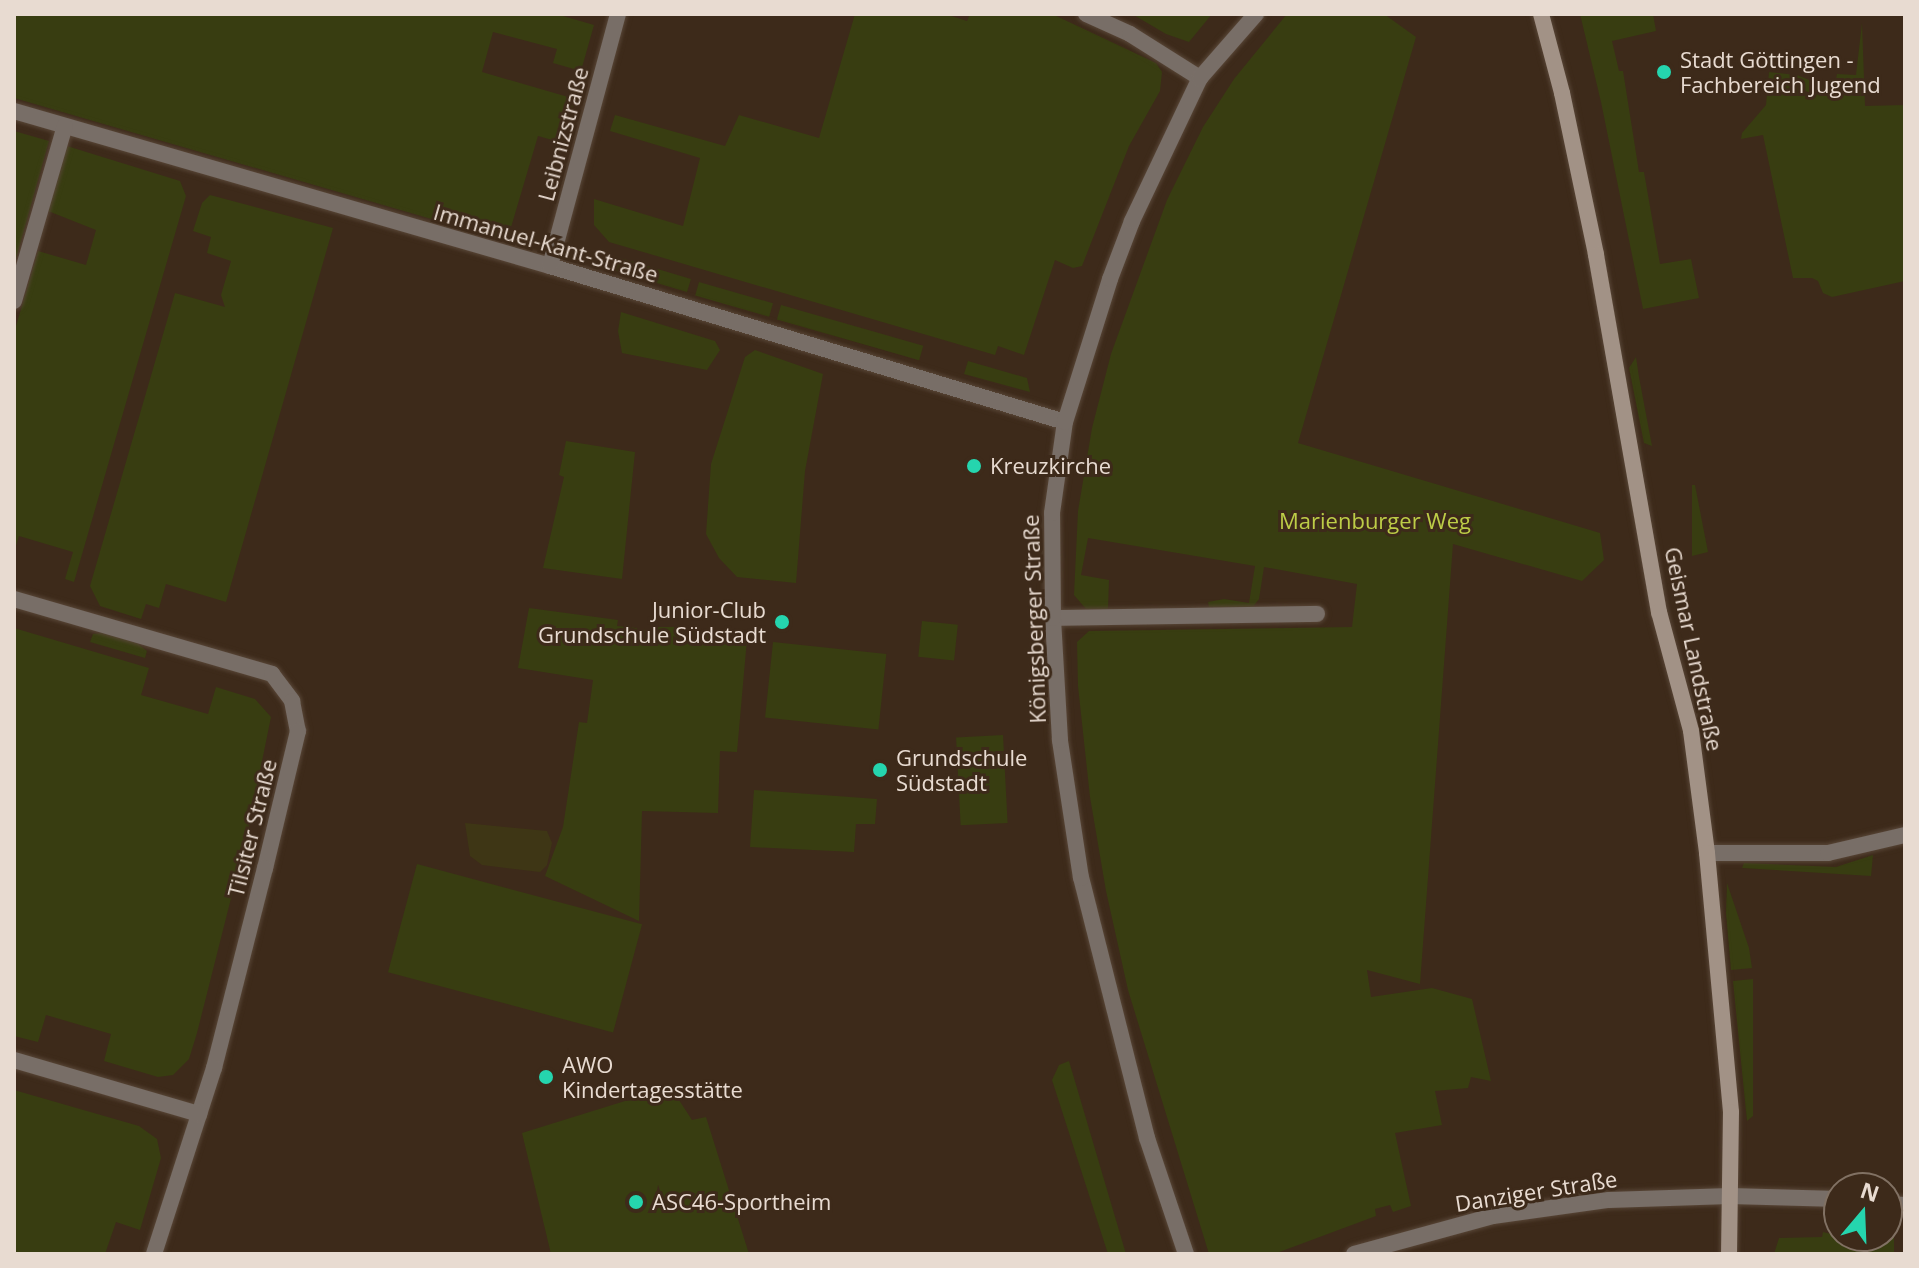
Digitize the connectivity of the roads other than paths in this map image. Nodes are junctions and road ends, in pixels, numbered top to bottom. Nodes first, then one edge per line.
1 (618, 14) edge
2 (1086, 14) edge
3 (1256, 14) edge
4 (1541, 14) edge
5 (1200, 78) junction
6 (14, 111) edge
7 (65, 126) junction
8 (550, 266) junction
9 (14, 301) edge
10 (1065, 422) junction
11 (14, 599) edge
12 (1317, 614) dead end
13 (1053, 618) junction
14 (1905, 835) edge
15 (1707, 853) junction
16 (14, 1060) edge
17 (199, 1114) junction
18 (1730, 1196) junction
19 (1823, 1199) edge
20 (154, 1254) edge
21 (1186, 1254) edge
22 (1354, 1254) edge
23 (1729, 1254) edge

1 - 8 street, Leibnizstraße
2 - 5 street
3 - 5 street, Königsberger Straße
4 - 15 main road, Geismar Landstraße
5 - 10 street, Königsberger Straße
6 - 7 street, Immanuel-Kant-Straße
7 - 8 street, Immanuel-Kant-Straße
7 - 9 street
8 - 10 street, Immanuel-Kant-Straße
10 - 13 street, Königsberger Straße
11 - 17 street, Tilsiter Straße
12 - 13 street
13 - 21 street, Königsberger Straße
14 - 15 street
15 - 18 main road, Geismar Landstraße
16 - 17 street
17 - 20 street, Tilsiter Straße
18 - 19 street, Danziger Straße
18 - 22 street, Danziger Straße
18 - 23 main road, Geismar Landstraße

